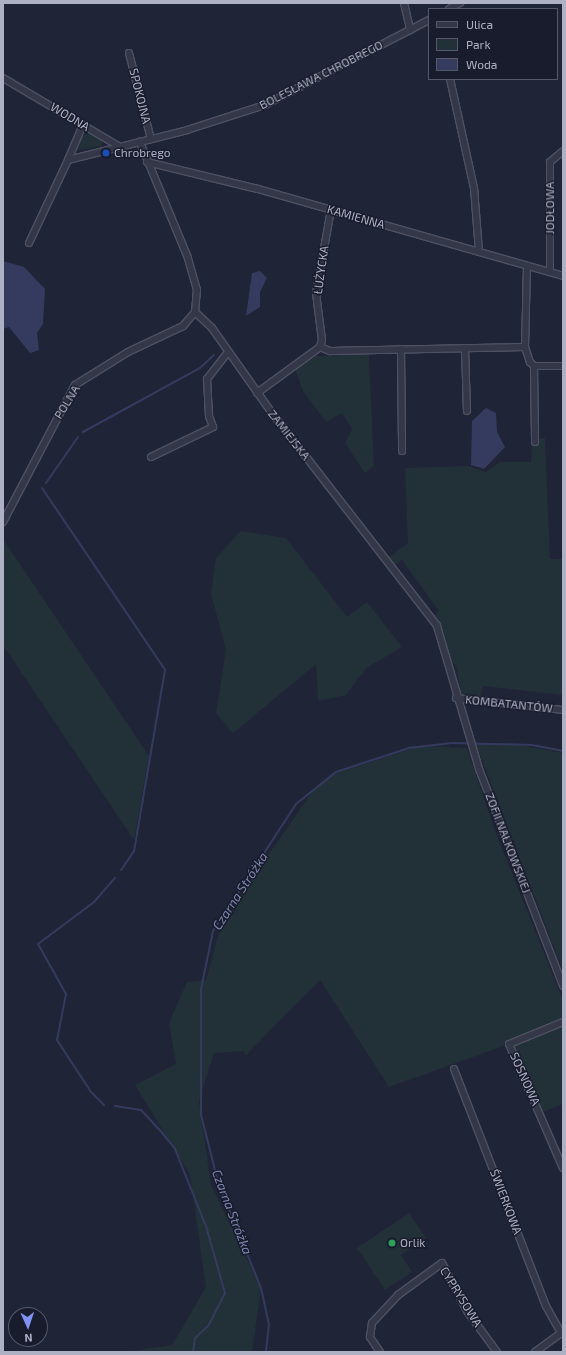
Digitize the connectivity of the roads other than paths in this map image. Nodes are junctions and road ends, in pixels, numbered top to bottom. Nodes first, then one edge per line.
1 (404, 3) edge
2 (460, 3) edge
3 (451, 8) edge
4 (428, 21) edge
5 (410, 30) junction
6 (129, 53) dead end
7 (3, 78) edge
8 (450, 80) edge
9 (83, 125) junction
10 (151, 139) junction
11 (140, 142) junction
12 (120, 147) junction
13 (563, 151) edge
14 (68, 160) junction
15 (147, 162) junction
16 (331, 210) junction
17 (29, 243) dead end
18 (480, 252) junction
19 (527, 266) junction
20 (550, 272) junction
21 (563, 276) edge
22 (195, 312) junction
23 (320, 347) junction
24 (525, 347) junction
25 (465, 348) junction
26 (401, 349) junction
27 (228, 352) junction
28 (534, 366) junction
29 (563, 366) edge
30 (256, 393) junction
31 (467, 411) dead end
32 (535, 442) dead end
33 (402, 451) dead end
34 (151, 457) dead end
35 (3, 522) edge
36 (456, 698) junction
37 (563, 710) edge
38 (563, 986) edge
39 (563, 1022) edge
40 (454, 1069) dead end
41 (563, 1168) edge
42 (562, 1332) edge
43 (380, 1352) edge
44 (497, 1352) edge
45 (535, 1352) edge

1 - 5 street
2 - 3 street
4 - 5 street, BOLESŁAWA CHROBREGO
5 - 10 street, BOLESŁAWA CHROBREGO
6 - 10 street, SPOKOJNA
7 - 9 street, WODNA
8 - 18 street
9 - 12 street, WODNA
9 - 14 street
10 - 11 street, BOLESŁAWA CHROBREGO
11 - 12 street
11 - 15 street
12 - 14 street
13 - 20 street, JODŁOWA
14 - 17 street
15 - 16 street, KAMIENNA
15 - 22 street
16 - 18 street, KAMIENNA
16 - 23 street, ŁUŻYCKA
18 - 19 street, KAMIENNA
19 - 20 street, KAMIENNA
19 - 24 street
20 - 21 street, KAMIENNA
22 - 27 street, ZAMIEJSKA
22 - 35 street, POLNA
23 - 26 street
23 - 30 street
24 - 25 street
24 - 28 street
25 - 26 street
25 - 31 street
26 - 33 street
27 - 30 street, ZAMIEJSKA
27 - 34 street
28 - 29 street
28 - 32 street
30 - 36 street, ZAMIEJSKA
36 - 37 street, KOMBATANTÓW
36 - 38 street, ZOFII NAŁKOWSKIEJ
39 - 41 street, SOSNOWA
40 - 42 street, ŚWIERKOWA
42 - 45 street
43 - 44 street, CYPRYSOWA

